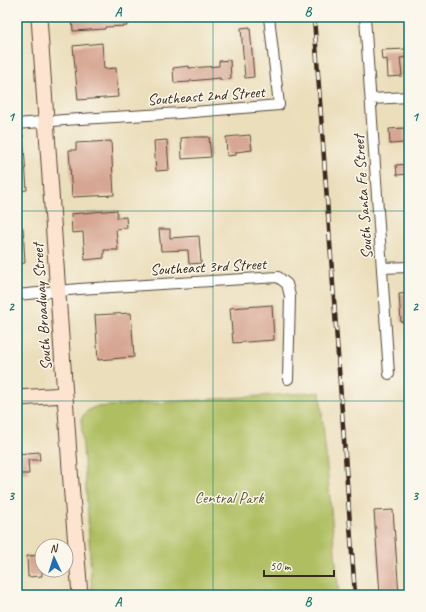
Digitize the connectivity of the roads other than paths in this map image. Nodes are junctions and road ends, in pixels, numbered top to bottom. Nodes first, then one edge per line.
1 (39, 17) edge
2 (269, 17) edge
3 (365, 17) edge
4 (409, 97) edge
5 (371, 99) junction
6 (46, 122) junction
7 (17, 124) edge
8 (409, 267) edge
9 (382, 268) junction
10 (58, 291) junction
11 (17, 295) edge
12 (388, 374) dead end
13 (288, 379) dead end
14 (65, 395) junction
15 (17, 398) edge
16 (80, 595) edge

1 - 6 main road, South Broadway Street
2 - 6 street, Southeast 2nd Street
3 - 5 street, South Santa Fe Street
4 - 5 street
5 - 9 street, South Santa Fe Street
6 - 7 street
6 - 10 main road, South Broadway Street
8 - 9 street
9 - 12 street, South Santa Fe Street
10 - 11 street, Southeast 3rd Street
10 - 13 street, Southeast 3rd Street
10 - 14 main road, South Broadway Street
14 - 15 main road
14 - 16 main road, South Broadway Street

